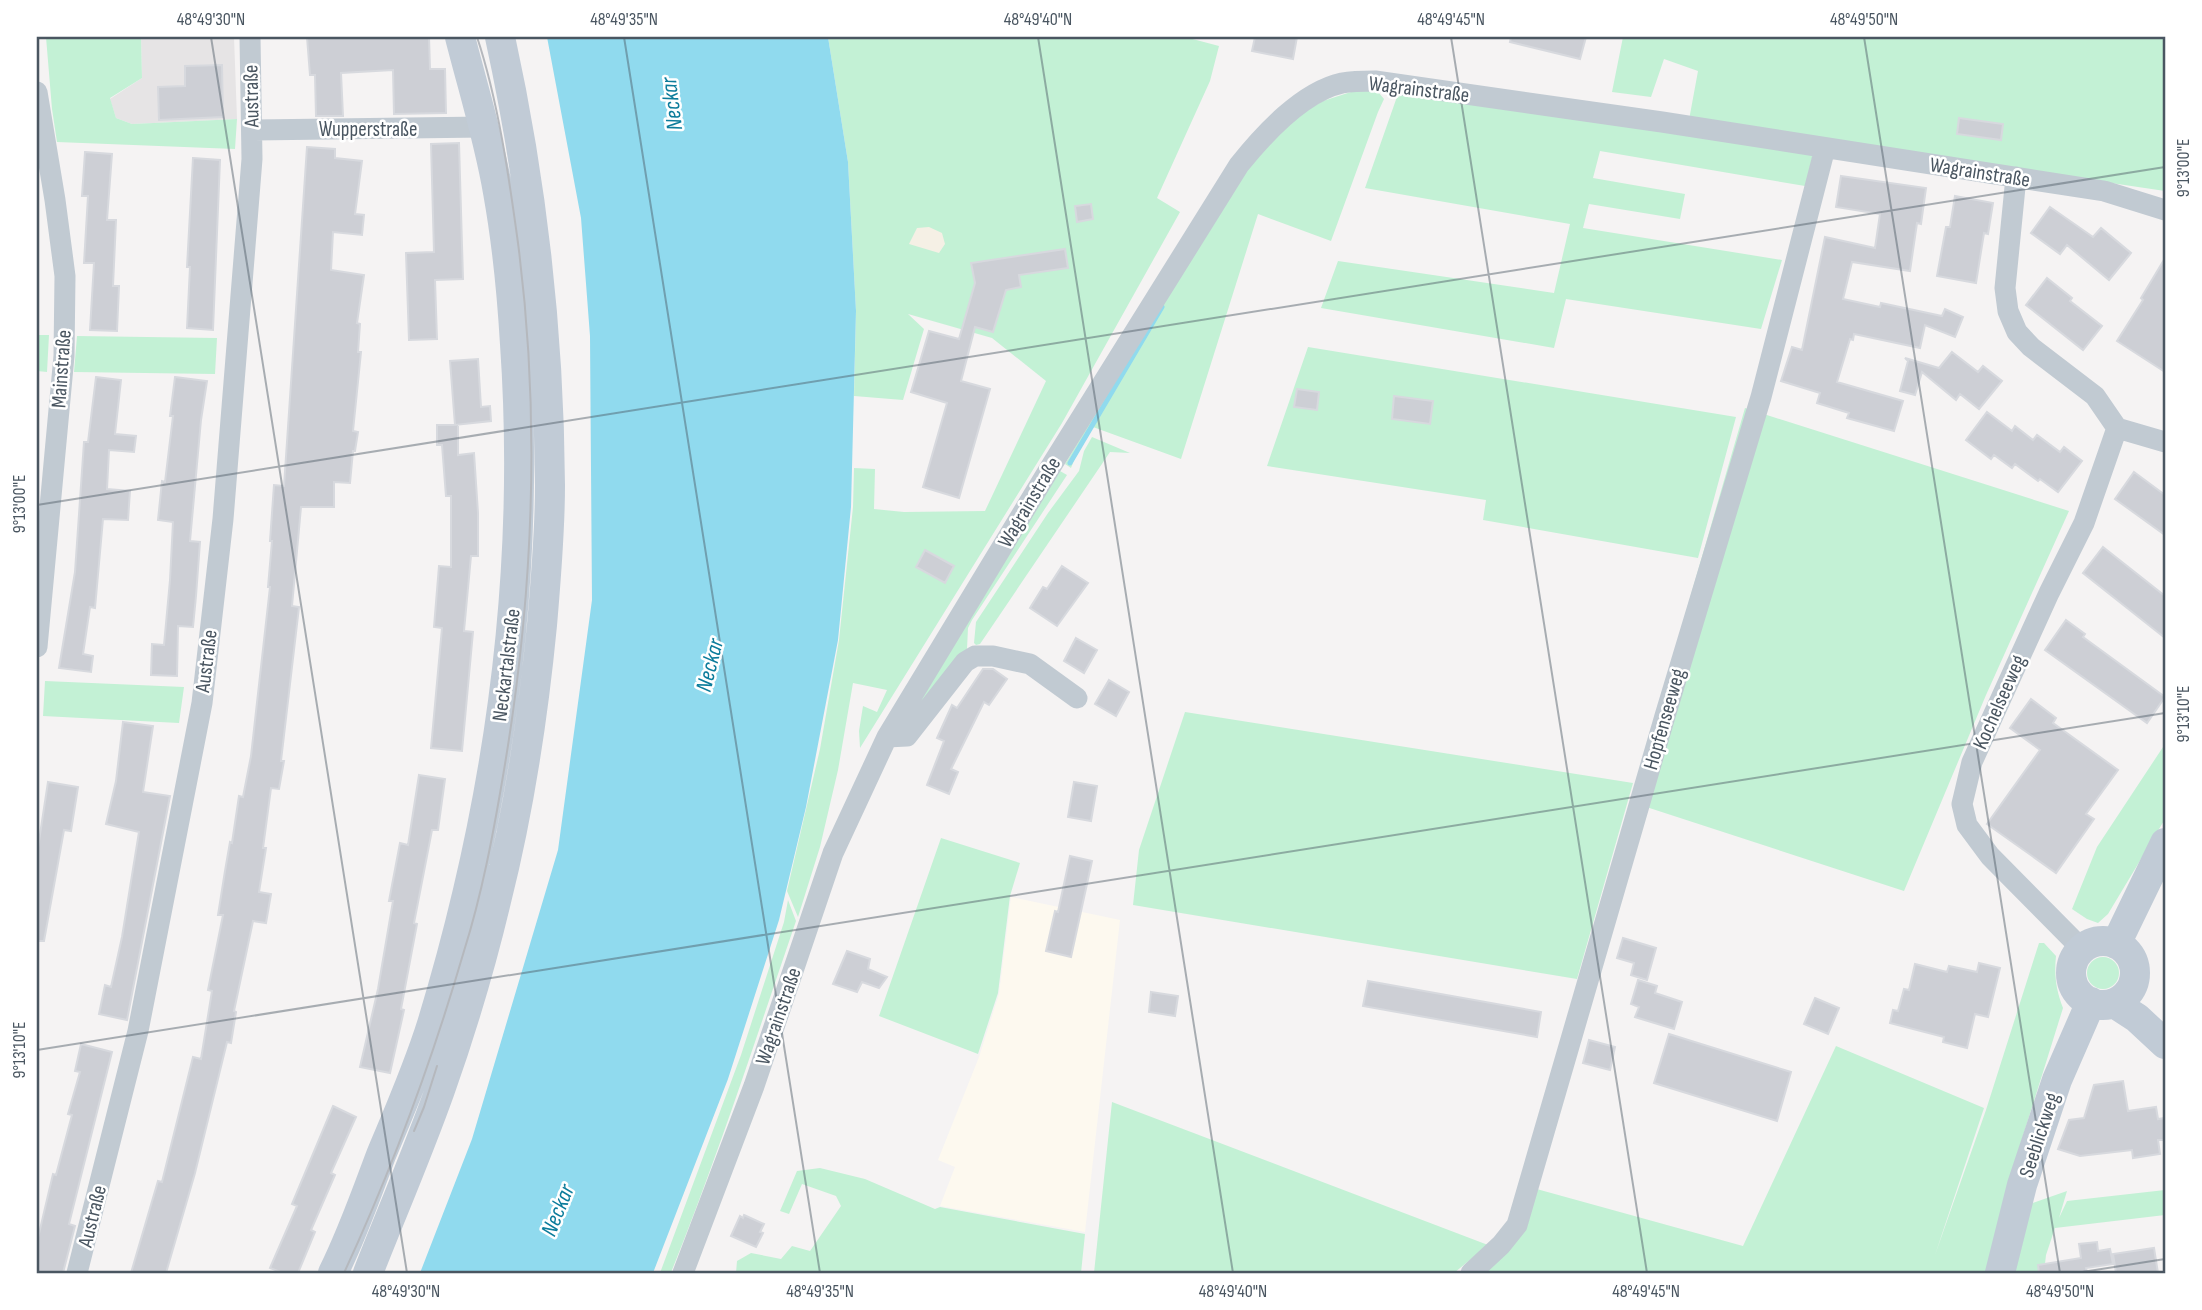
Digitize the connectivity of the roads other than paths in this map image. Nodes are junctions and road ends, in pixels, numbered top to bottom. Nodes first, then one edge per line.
1 (250, 37) edge
2 (460, 37) edge
3 (500, 37) edge
4 (37, 92) edge
5 (484, 127) junction
6 (252, 130) junction
7 (1825, 148) junction
8 (2016, 177) junction
9 (2165, 210) edge
10 (2117, 428) junction
11 (2165, 442) edge
12 (37, 647) edge
13 (1077, 698) dead end
14 (887, 737) junction
15 (2165, 843) edge
16 (2116, 944) junction
17 (2082, 948) junction
18 (2113, 996) junction
19 (2165, 1016) edge
20 (2165, 1044) edge
21 (686, 1266) edge
22 (77, 1273) edge
23 (333, 1273) edge
24 (368, 1273) edge
25 (1471, 1273) edge
26 (2000, 1273) edge

1 - 6 street, Austraße
2 - 5 main road, Neckartalstraße
3 - 24 main road, Neckartalstraße
4 - 12 street, Mainstraße
5 - 6 street, Wupperstraße
5 - 23 main road, Neckartalstraße
6 - 22 street, Austraße
7 - 8 street, Wagrainstraße
7 - 14 street, Wagrainstraße
7 - 25 street, Hopfenseeweg
8 - 9 street, Wagrainstraße
8 - 10 street
10 - 11 street
10 - 17 street, Kochelseeweg
13 - 14 street
14 - 21 street, Wagrainstraße
15 - 16 main road
16 - 17 main road
16 - 18 main road
17 - 18 main road
18 - 19 main road
18 - 20 main road
18 - 26 main road, Seeblickweg

